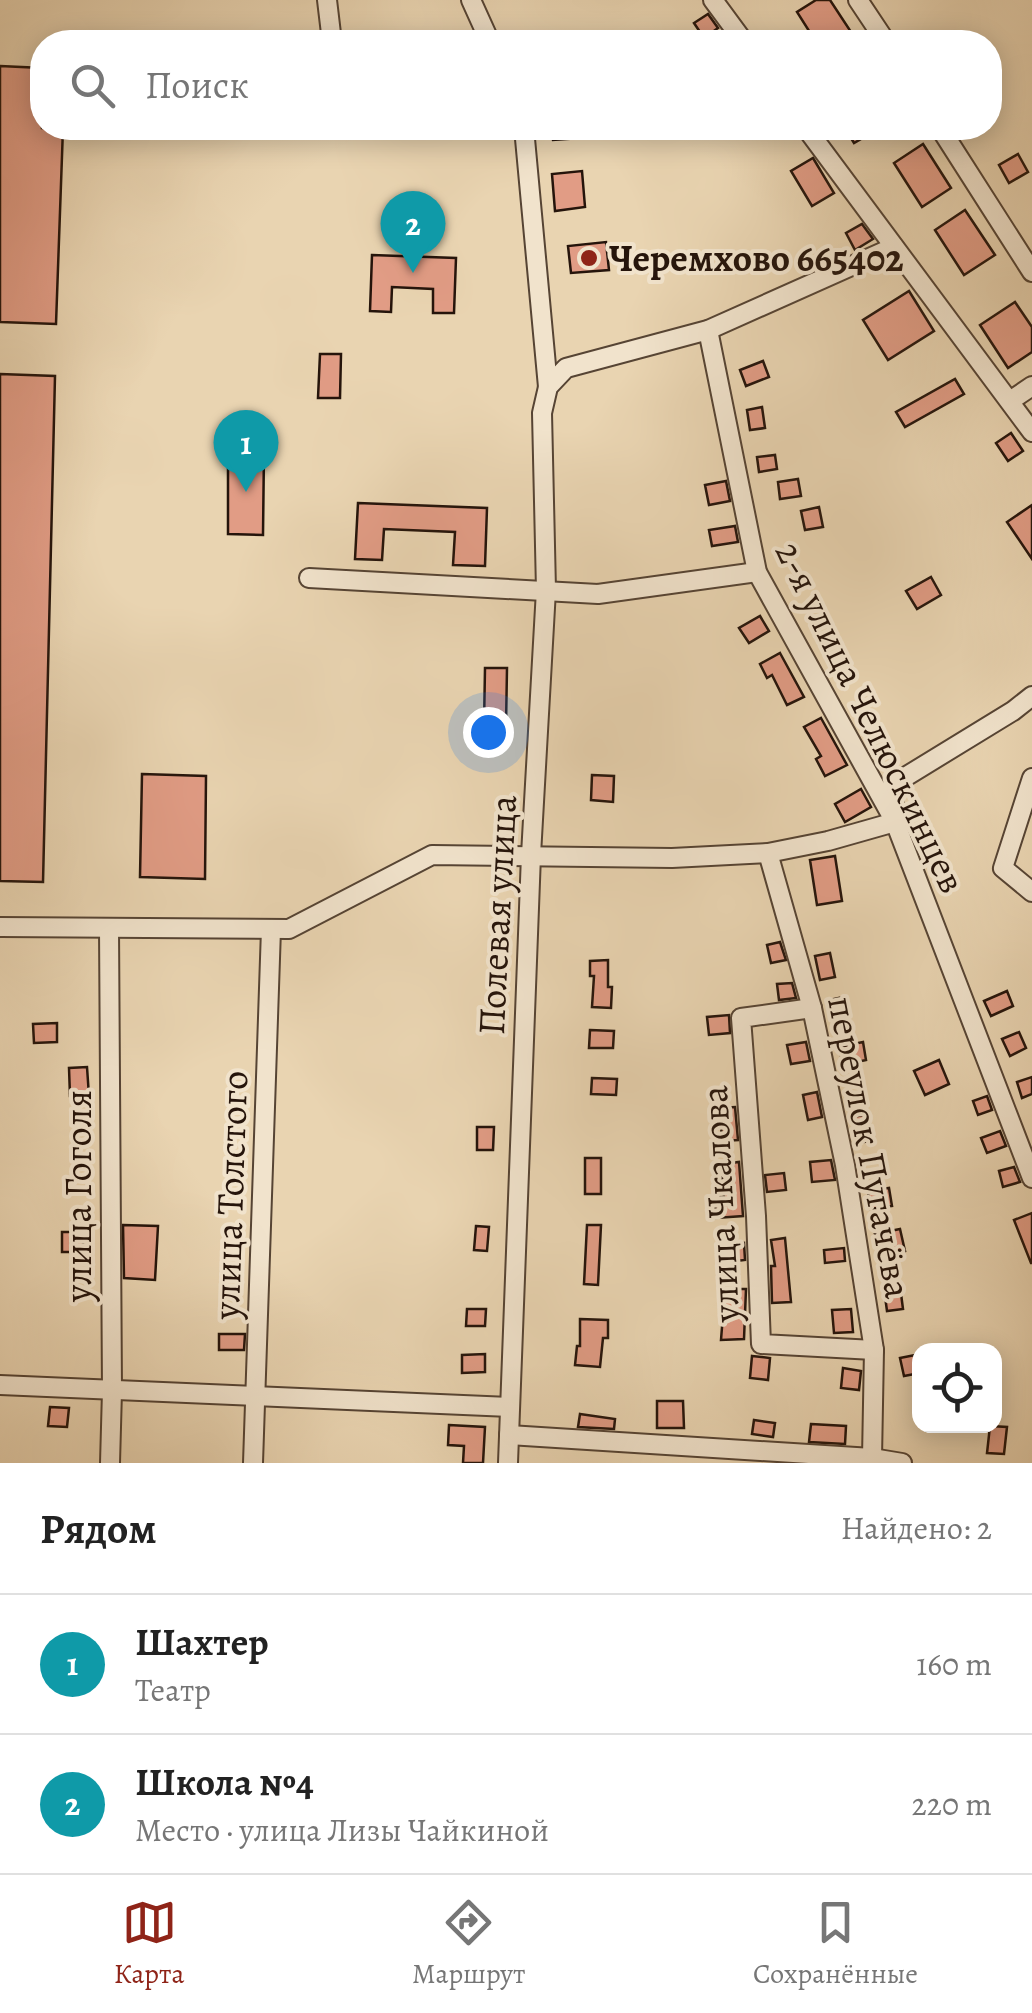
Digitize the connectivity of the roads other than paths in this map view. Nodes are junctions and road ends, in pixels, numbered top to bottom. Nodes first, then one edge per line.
1 (327, 0) edge
2 (471, 0) edge
3 (713, 0) edge
4 (858, 0) edge
5 (331, 30) edge
6 (485, 30) edge
7 (735, 30) edge
8 (878, 30) edge
9 (525, 140) edge
10 (815, 140) edge
11 (948, 140) edge
12 (894, 247) junction
13 (1032, 272) edge
14 (708, 330) junction
15 (1032, 386) edge
16 (548, 387) junction
17 (1010, 400) junction
18 (1032, 432) edge
19 (757, 572) junction
20 (308, 578) dead end
21 (546, 590) junction
22 (1032, 696) edge
23 (1032, 778) edge
24 (894, 822) junction
25 (768, 853) junction
26 (531, 855) junction
27 (1032, 892) edge
28 (0, 927) edge
29 (109, 928) junction
30 (271, 929) junction
31 (812, 1008) junction
32 (1032, 1178) edge
33 (874, 1350) junction
34 (0, 1385) edge
35 (112, 1391) junction
36 (256, 1397) junction
37 (510, 1407) junction
38 (509, 1436) junction
39 (872, 1458) junction
40 (110, 1463) edge
41 (254, 1463) edge
42 (508, 1463) edge
43 (902, 1463) edge

1 - 5 street
2 - 6 street
3 - 7 street
4 - 8 street
9 - 16 street, Полевая улица
10 - 12 street
11 - 13 street
12 - 14 street
12 - 17 street
14 - 16 street
14 - 19 street, 2-я улица Челюскинцев
15 - 17 street
16 - 21 street, Полевая улица
17 - 18 street
19 - 21 street
19 - 24 street, 2-я улица Челюскинцев
20 - 21 street
21 - 26 street, Полевая улица
22 - 24 street
23 - 27 street
24 - 25 street
24 - 32 street, 2-я улица Челюскинцев
25 - 26 street
25 - 31 street, переулок Пугачёва
26 - 30 street
26 - 37 street, Полевая улица
28 - 29 street
29 - 30 street
29 - 35 street, улица Гоголя
30 - 36 street, улица Толстого
31 - 33 street, переулок Пугачёва
31 - 33 street, улица Чкалова
33 - 39 street, переулок Пугачёва
34 - 35 street
35 - 36 street
35 - 40 street, улица Гоголя
36 - 37 street
36 - 41 street, улица Толстого
37 - 38 street, Полевая улица
38 - 39 street
38 - 42 street, Полевая улица
39 - 43 street

